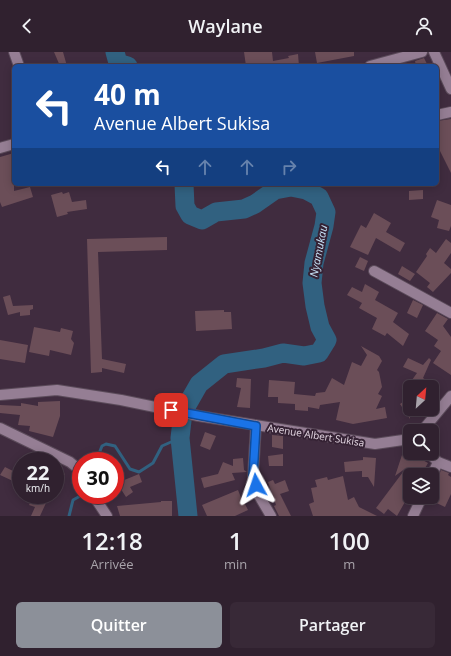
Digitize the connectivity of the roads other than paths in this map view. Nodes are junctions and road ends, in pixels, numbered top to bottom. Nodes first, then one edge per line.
1 (14, 52) edge
2 (422, 52) edge
3 (434, 52) edge
4 (18, 64) edge
5 (377, 64) edge
6 (451, 89) edge
7 (451, 112) edge
8 (439, 115) edge
9 (12, 145) edge
10 (0, 148) edge
11 (374, 271) dead end
12 (451, 313) edge
13 (0, 395) edge
14 (451, 396) edge
15 (428, 424) edge
16 (256, 426) junction
17 (0, 428) edge
18 (403, 440) edge
19 (438, 462) joint
20 (72, 464) edge
21 (451, 467) edge
22 (435, 468) edge
23 (99, 504) edge
24 (419, 504) edge
25 (107, 516) edge
26 (270, 516) edge
27 (413, 516) edge

1 - 4 street
2 - 5 street
3 - 6 street
7 - 8 street
9 - 10 street
11 - 12 street
13 - 16 street, Avenue Albert Sukisa
14 - 15 street
16 - 18 street, Avenue Albert Sukisa
16 - 26 street
17 - 20 street
19 - 21 street
19 - 22 street
23 - 25 street
24 - 27 street

